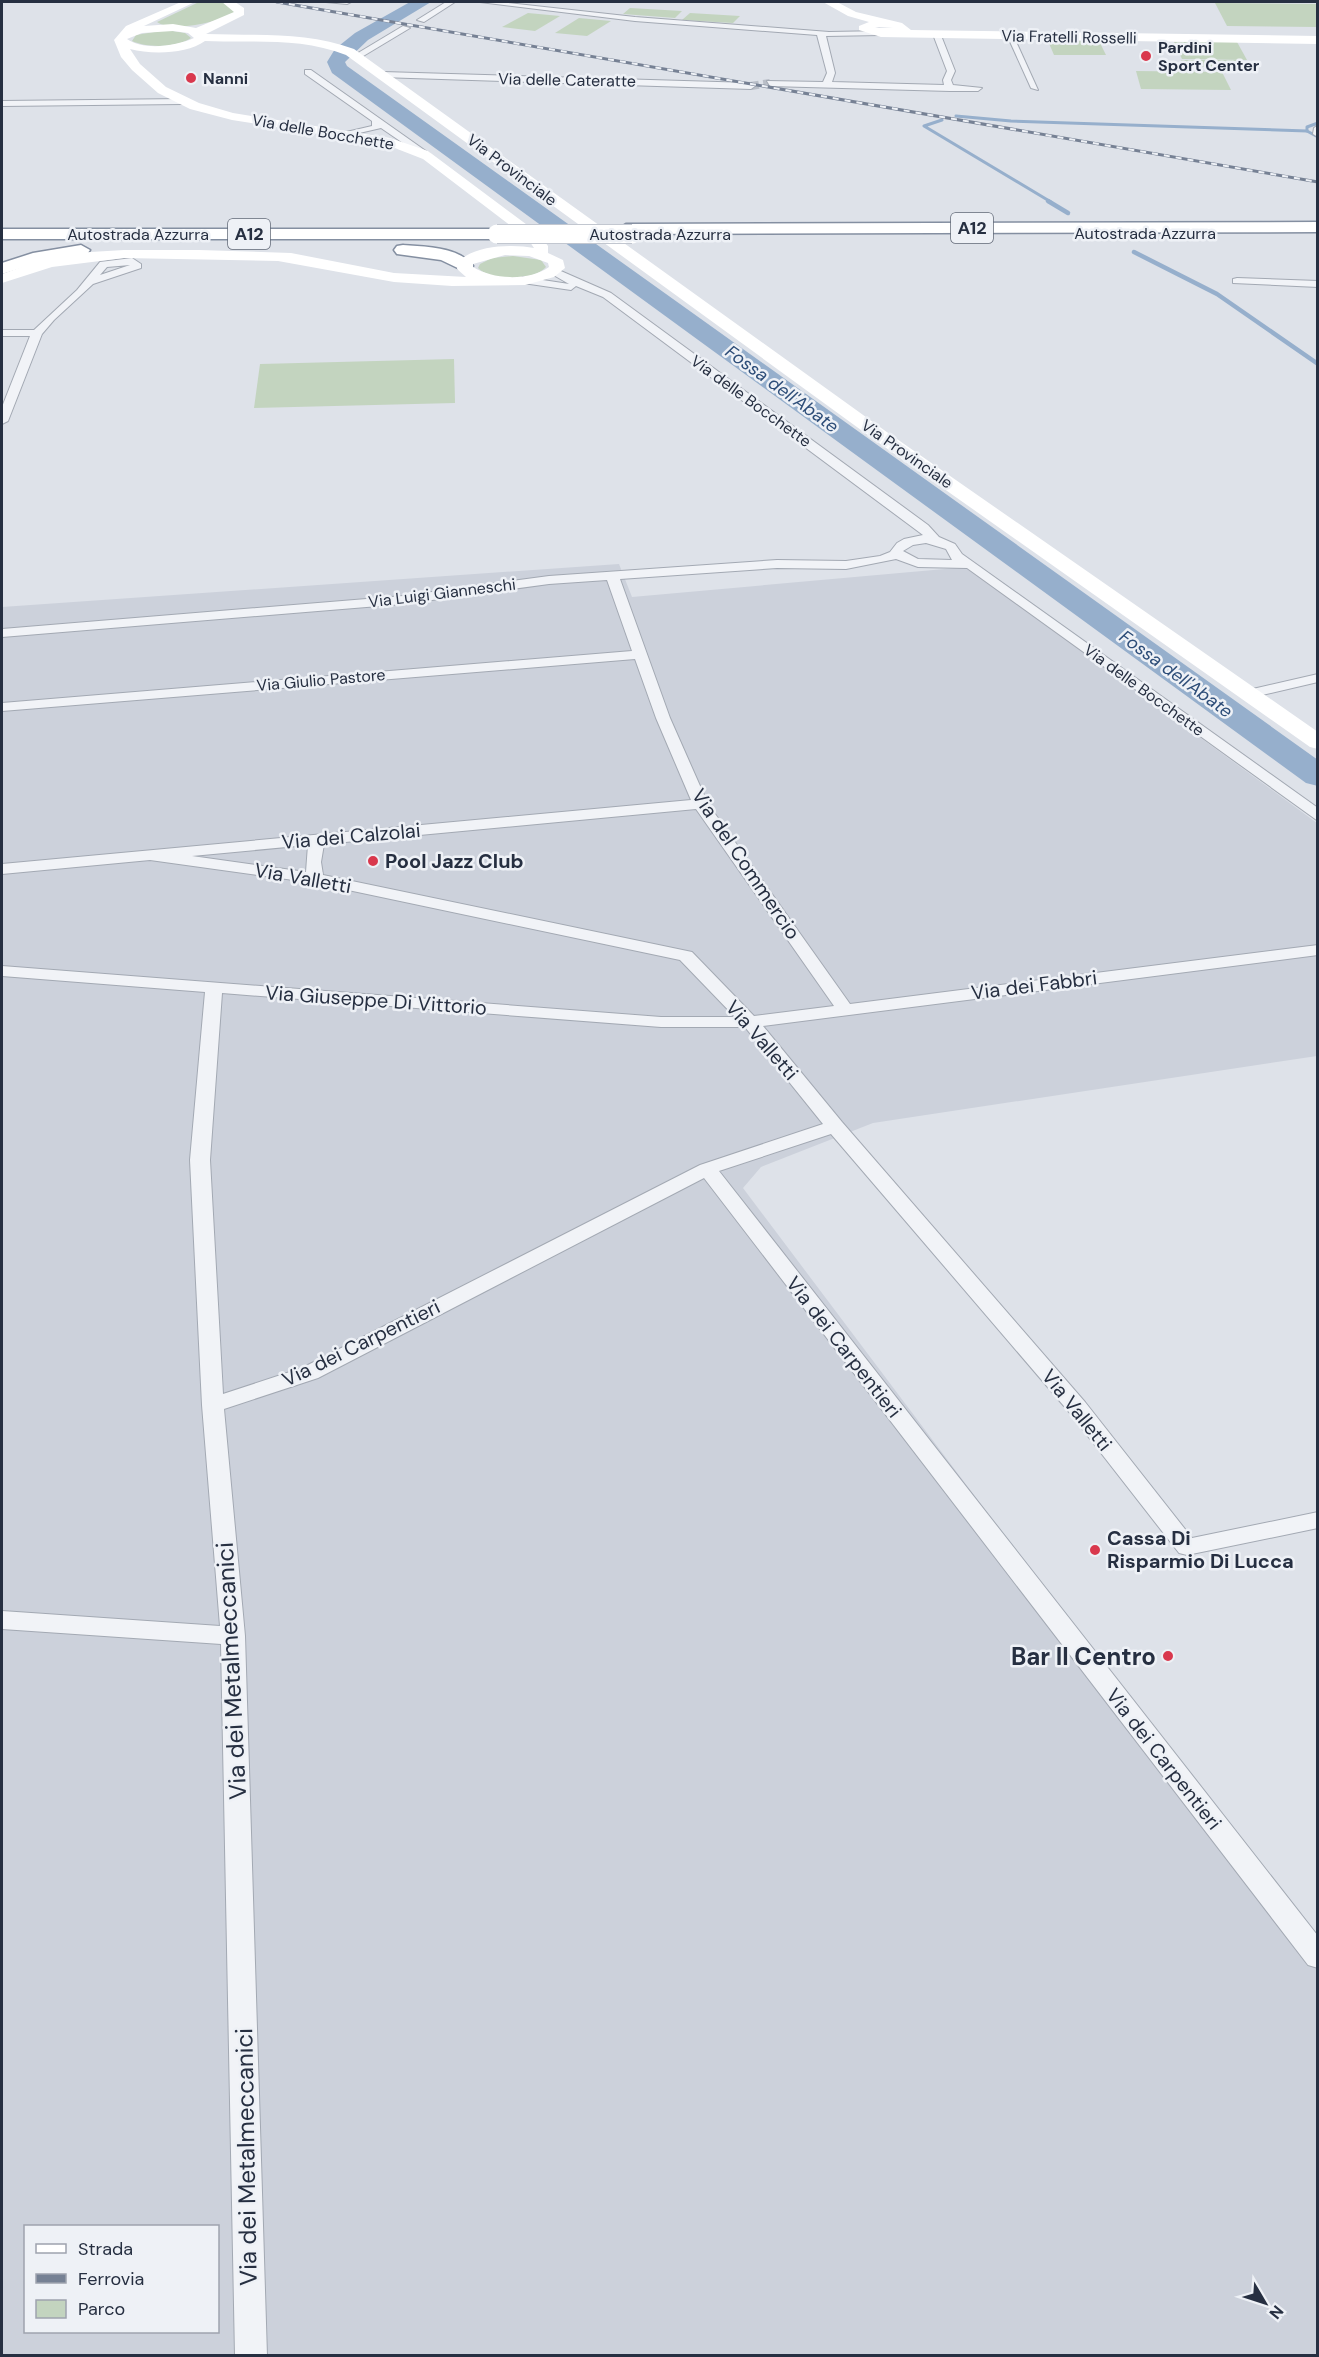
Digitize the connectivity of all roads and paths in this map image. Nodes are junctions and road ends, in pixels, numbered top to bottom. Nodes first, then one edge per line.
1 (189, 2) edge
2 (228, 2) edge
3 (330, 2) edge
4 (346, 2) edge
5 (451, 2) edge
6 (484, 2) edge
7 (830, 2) edge
8 (852, 14) junction
9 (156, 16) junction
10 (421, 20) dead end
11 (222, 22) junction
12 (863, 27) junction
13 (162, 28) junction
14 (406, 28) dead end
15 (179, 29) junction
16 (886, 30) junction
17 (199, 34) junction
18 (825, 34) junction
19 (941, 36) junction
20 (964, 36) junction
21 (1010, 37) junction
22 (249, 39) junction
23 (124, 40) junction
24 (1317, 40) edge
25 (187, 45) junction
26 (168, 48) junction
27 (348, 51) junction
28 (136, 66) junction
29 (308, 72) dead end
30 (383, 75) junction
31 (770, 83) tunnel mouth
32 (826, 85) junction
33 (751, 86) tunnel mouth
34 (950, 88) junction
35 (978, 88) dead end
36 (1035, 88) dead end
37 (168, 94) junction
38 (182, 101) junction
39 (150, 103) junction
40 (2, 104) edge
41 (376, 119) junction
42 (1317, 128) edge
43 (1317, 134) edge
44 (345, 135) junction
45 (424, 154) junction
46 (1317, 228) edge
47 (2, 229) edge
48 (496, 231) junction
49 (629, 231) junction
50 (1317, 233) edge
51 (2, 234) edge
52 (532, 236) junction
53 (2, 245) edge
54 (140, 247) junction
55 (403, 250) junction
56 (505, 251) junction
57 (541, 254) junction
58 (482, 255) junction
59 (464, 268) junction
60 (2, 269) edge
61 (554, 272) junction
62 (2, 279) edge
63 (417, 279) junction
64 (495, 280) junction
65 (523, 280) junction
66 (1237, 281) dead end
67 (90, 282) dead end
68 (1317, 284) edge
69 (607, 295) junction
70 (2, 333) edge
71 (37, 333) junction
72 (2, 420) edge
73 (921, 534) junction
74 (903, 558) junction
75 (950, 559) junction
76 (612, 576) junction
77 (2, 633) edge
78 (640, 654) junction
79 (1317, 678) edge
80 (1249, 694) junction
81 (2, 707) edge
82 (1317, 742) edge
83 (700, 804) junction
84 (1317, 816) edge
85 (317, 839) junction
86 (148, 855) junction
87 (2, 868) edge
88 (315, 878) junction
89 (1317, 950) edge
90 (2, 971) edge
91 (214, 987) junction
92 (845, 1009) junction
93 (750, 1022) junction
94 (835, 1126) junction
95 (707, 1169) junction
96 (213, 1405) junction
97 (1317, 1520) edge
98 (2, 1620) edge
99 (233, 1636) junction
100 (1317, 1957) edge
101 (251, 2355) edge

1 - 9 main road
2 - 11 main road
3 - 4 street
5 - 10 street
6 - 18 street, Via Fratelli Rosselli
7 - 8 main road
8 - 12 main road
8 - 16 main road
9 - 13 main road
9 - 23 main road
11 - 15 main road
11 - 17 main road
12 - 16 main road
12 - 18 street, Via Fratelli Rosselli
13 - 15 main road
13 - 23 main road
14 - 27 street
15 - 17 main road, Via Provinciale
16 - 18 street, Via Fratelli Rosselli
16 - 19 main road, Via Fratelli Rosselli
16 - 20 main road, Via Fratelli Rosselli
17 - 22 main road, Via Provinciale
17 - 25 main road
18 - 32 street
19 - 20 main road, Via Fratelli Rosselli
19 - 34 street
20 - 21 main road, Via Fratelli Rosselli
21 - 24 main road, Via Fratelli Rosselli
21 - 36 street
22 - 25 main road, Via Provinciale
22 - 27 main road, Via Provinciale
23 - 26 main road
23 - 28 main road, Via delle Bocchette
25 - 26 main road, Via Provinciale
26 - 28 main road
27 - 30 main road, Via Provinciale
28 - 37 main road, Via delle Bocchette
29 - 41 street
30 - 33 street, Via delle Cateratte
30 - 80 main road, Via Provinciale
31 - 32 street
32 - 34 street
34 - 35 street
37 - 38 main road, Via delle Bocchette
37 - 39 street
38 - 39 street
38 - 44 main road, Via delle Bocchette
39 - 40 street
41 - 44 street
41 - 45 street
42 - 43 street
44 - 45 main road, Via delle Bocchette
45 - 52 main road, Via delle Bocchette
46 - 49 highway, Autostrada Azzurra / A12
47 - 48 highway, Autostrada Azzurra / A12
48 - 49 highway, Autostrada Azzurra / A12, bridge
48 - 51 highway, Autostrada Azzurra / A12
49 - 50 highway, Autostrada Azzurra / A12
52 - 56 main road
52 - 57 main road
53 - 54 highway
54 - 55 highway
54 - 60 highway
55 - 58 highway
55 - 59 highway
56 - 57 main road
56 - 58 main road
57 - 61 main road
58 - 59 main road
59 - 63 main road
59 - 64 main road
61 - 65 main road
61 - 69 street
62 - 63 main road
63 - 64 main road
64 - 65 main road
65 - 69 street
66 - 68 street
67 - 71 street
69 - 73 street, Via delle Bocchette
70 - 71 street
71 - 72 street
73 - 74 street
73 - 75 street
74 - 75 street, Via delle Bocchette
74 - 76 street, Via Luigi Gianneschi
75 - 84 street, Via delle Bocchette
76 - 77 street, Via Luigi Gianneschi
76 - 78 street, Via del Commercio
78 - 81 street, Via Giulio Pastore
78 - 83 street, Via del Commercio
79 - 80 street
80 - 82 main road, Via Provinciale
83 - 85 street, Via dei Calzolai
83 - 92 street, Via del Commercio
85 - 86 street, Via dei Calzolai
85 - 88 street
86 - 87 street, Via dei Calzolai
86 - 88 street, Via Valletti
88 - 93 street, Via Valletti
89 - 92 street, Via dei Fabbri
90 - 91 street, Via Giuseppe Di Vittorio
91 - 93 street, Via Giuseppe Di Vittorio
91 - 96 street, Via dei Metalmeccanici
92 - 93 street, Via dei Fabbri
93 - 94 street, Via Valletti
94 - 95 street
94 - 97 street, Via Valletti
95 - 96 street, Via dei Carpentieri
95 - 100 street, Via dei Carpentieri
96 - 99 street, Via dei Metalmeccanici
98 - 99 street
99 - 101 street, Via dei Metalmeccanici

